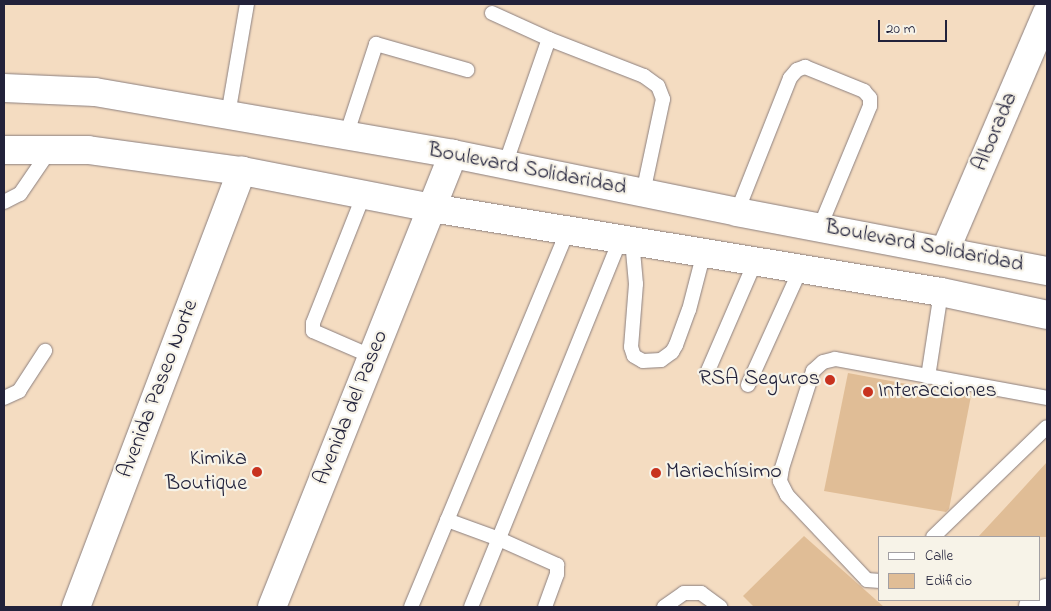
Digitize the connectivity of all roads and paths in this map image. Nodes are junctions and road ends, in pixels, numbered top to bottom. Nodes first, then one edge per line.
1 (247, 4) edge
2 (1047, 13) edge
3 (492, 14) dead end
4 (550, 39) junction
5 (468, 70) dead end
6 (4, 88) edge
7 (228, 115) junction
8 (346, 136) junction
9 (4, 150) edge
10 (50, 150) junction
11 (453, 154) junction
12 (505, 165) junction
13 (242, 171) junction
14 (643, 193) junction
15 (364, 194) junction
16 (4, 202) edge
17 (432, 208) junction
18 (737, 212) junction
19 (820, 227) junction
20 (568, 230) junction
21 (626, 239) junction
22 (946, 251) junction
23 (704, 252) junction
24 (756, 260) junction
25 (801, 268) junction
26 (1047, 270) edge
27 (941, 292) junction
28 (1047, 315) edge
29 (45, 350) dead end
30 (373, 357) junction
31 (707, 374) dead end
32 (928, 377) junction
33 (748, 385) dead end
34 (4, 398) edge
35 (1047, 398) edge
36 (1047, 427) edge
37 (447, 520) junction
38 (934, 536) edge
39 (499, 539) junction
40 (878, 581) edge
41 (76, 607) edge
42 (272, 607) edge
43 (411, 607) edge
44 (471, 607) edge
45 (545, 607) edge
46 (664, 607) edge
47 (720, 607) edge

1 - 7 lane
2 - 22 main road, Alborada
3 - 4 lane
4 - 12 lane
4 - 14 lane
5 - 8 lane
6 - 7 main road, Boulevard Solidaridad
7 - 8 main road, Boulevard Solidaridad
8 - 11 main road, Boulevard Solidaridad
9 - 10 main road, Boulevard Solidaridad
10 - 13 main road, Boulevard Solidaridad
10 - 16 lane
11 - 12 main road, Boulevard Solidaridad
11 - 17 main road, Avenida del Paseo
12 - 14 main road, Boulevard Solidaridad
13 - 15 main road, Boulevard Solidaridad
13 - 41 main road, Avenida Paseo Norte
14 - 18 main road, Boulevard Solidaridad
15 - 17 main road, Boulevard Solidaridad
15 - 30 lane
17 - 20 main road, Boulevard Solidaridad
17 - 30 main road, Avenida del Paseo
18 - 19 main road, Boulevard Solidaridad
18 - 19 lane
19 - 22 main road, Boulevard Solidaridad
20 - 21 main road, Boulevard Solidaridad
20 - 37 lane
21 - 23 main road, Boulevard Solidaridad
21 - 23 lane
21 - 39 lane
22 - 26 main road, Boulevard Solidaridad
23 - 24 main road, Boulevard Solidaridad
24 - 25 main road, Boulevard Solidaridad
24 - 31 lane
25 - 27 main road, Boulevard Solidaridad
25 - 33 lane
27 - 28 main road, Boulevard Solidaridad
27 - 32 lane
29 - 34 lane
30 - 42 main road, Avenida del Paseo
32 - 35 lane
32 - 40 lane
36 - 38 lane
37 - 39 lane
37 - 43 lane
39 - 44 lane
39 - 45 lane
46 - 47 lane

